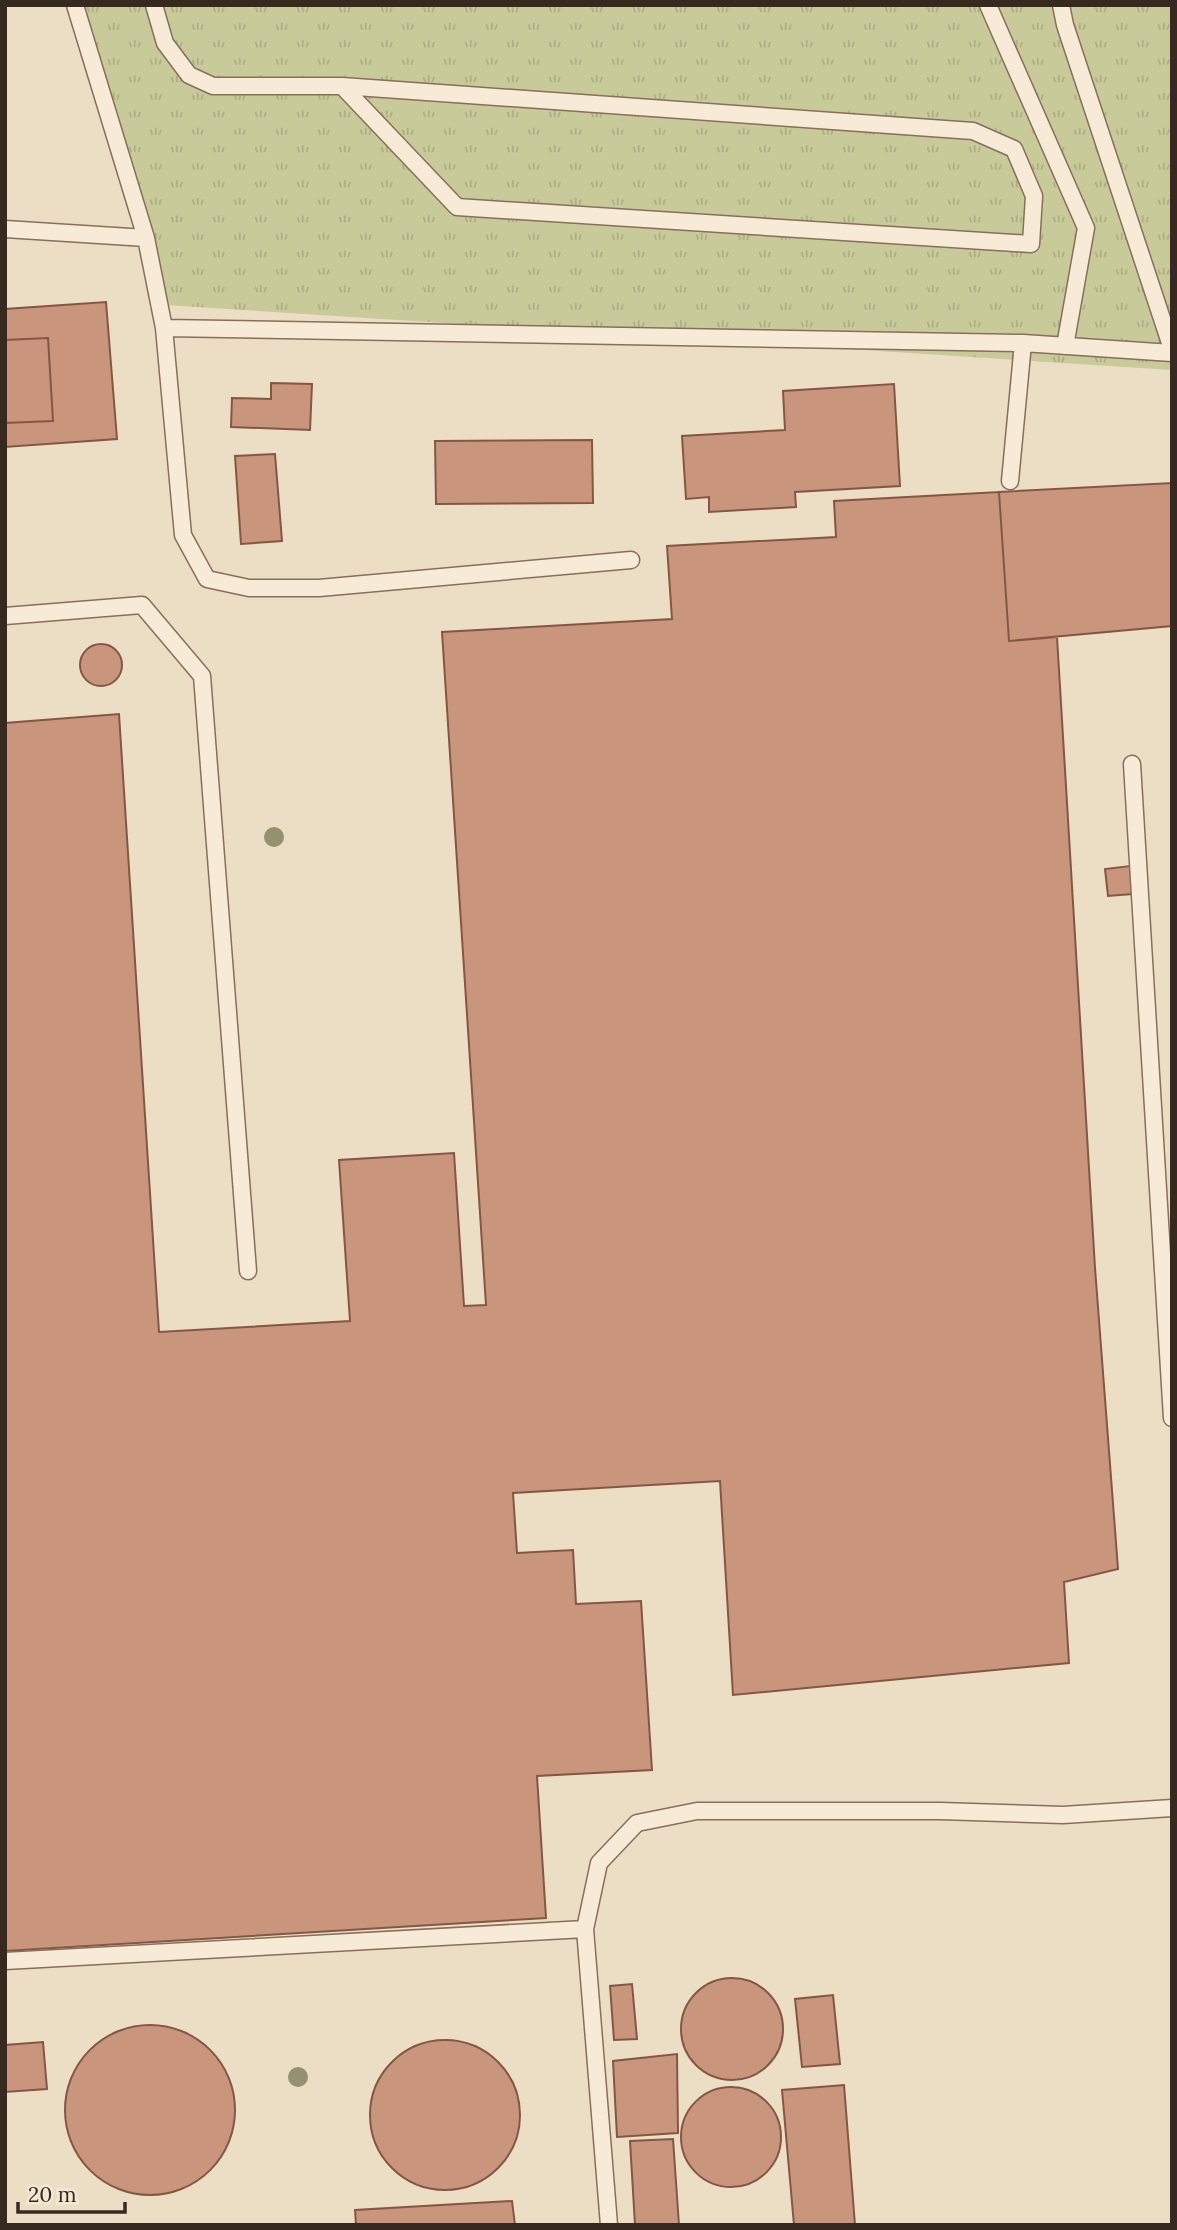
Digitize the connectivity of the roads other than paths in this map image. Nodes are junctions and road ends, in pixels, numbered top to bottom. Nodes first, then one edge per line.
1 (75, 5) edge
2 (154, 5) edge
3 (988, 5) edge
4 (1061, 5) edge
5 (342, 86) junction
6 (5, 229) edge
7 (146, 238) junction
8 (164, 328) junction
9 (1023, 343) junction
10 (1065, 346) junction
11 (1172, 351) edge
12 (1010, 481) dead end
13 (631, 560) dead end
14 (5, 615) edge
15 (1132, 764) dead end
16 (248, 1270) dead end
17 (1172, 1418) edge
18 (1172, 1808) edge
19 (585, 1929) junction
20 (5, 1961) edge
21 (608, 2225) edge

1 - 7 lane
2 - 5 lane
3 - 10 lane
4 - 11 lane
5 - 5 lane
6 - 7 lane
7 - 8 lane
8 - 9 lane
8 - 13 lane
9 - 10 lane
9 - 12 lane
10 - 11 lane
14 - 16 lane
15 - 17 lane
18 - 19 lane
19 - 20 lane
19 - 21 lane

